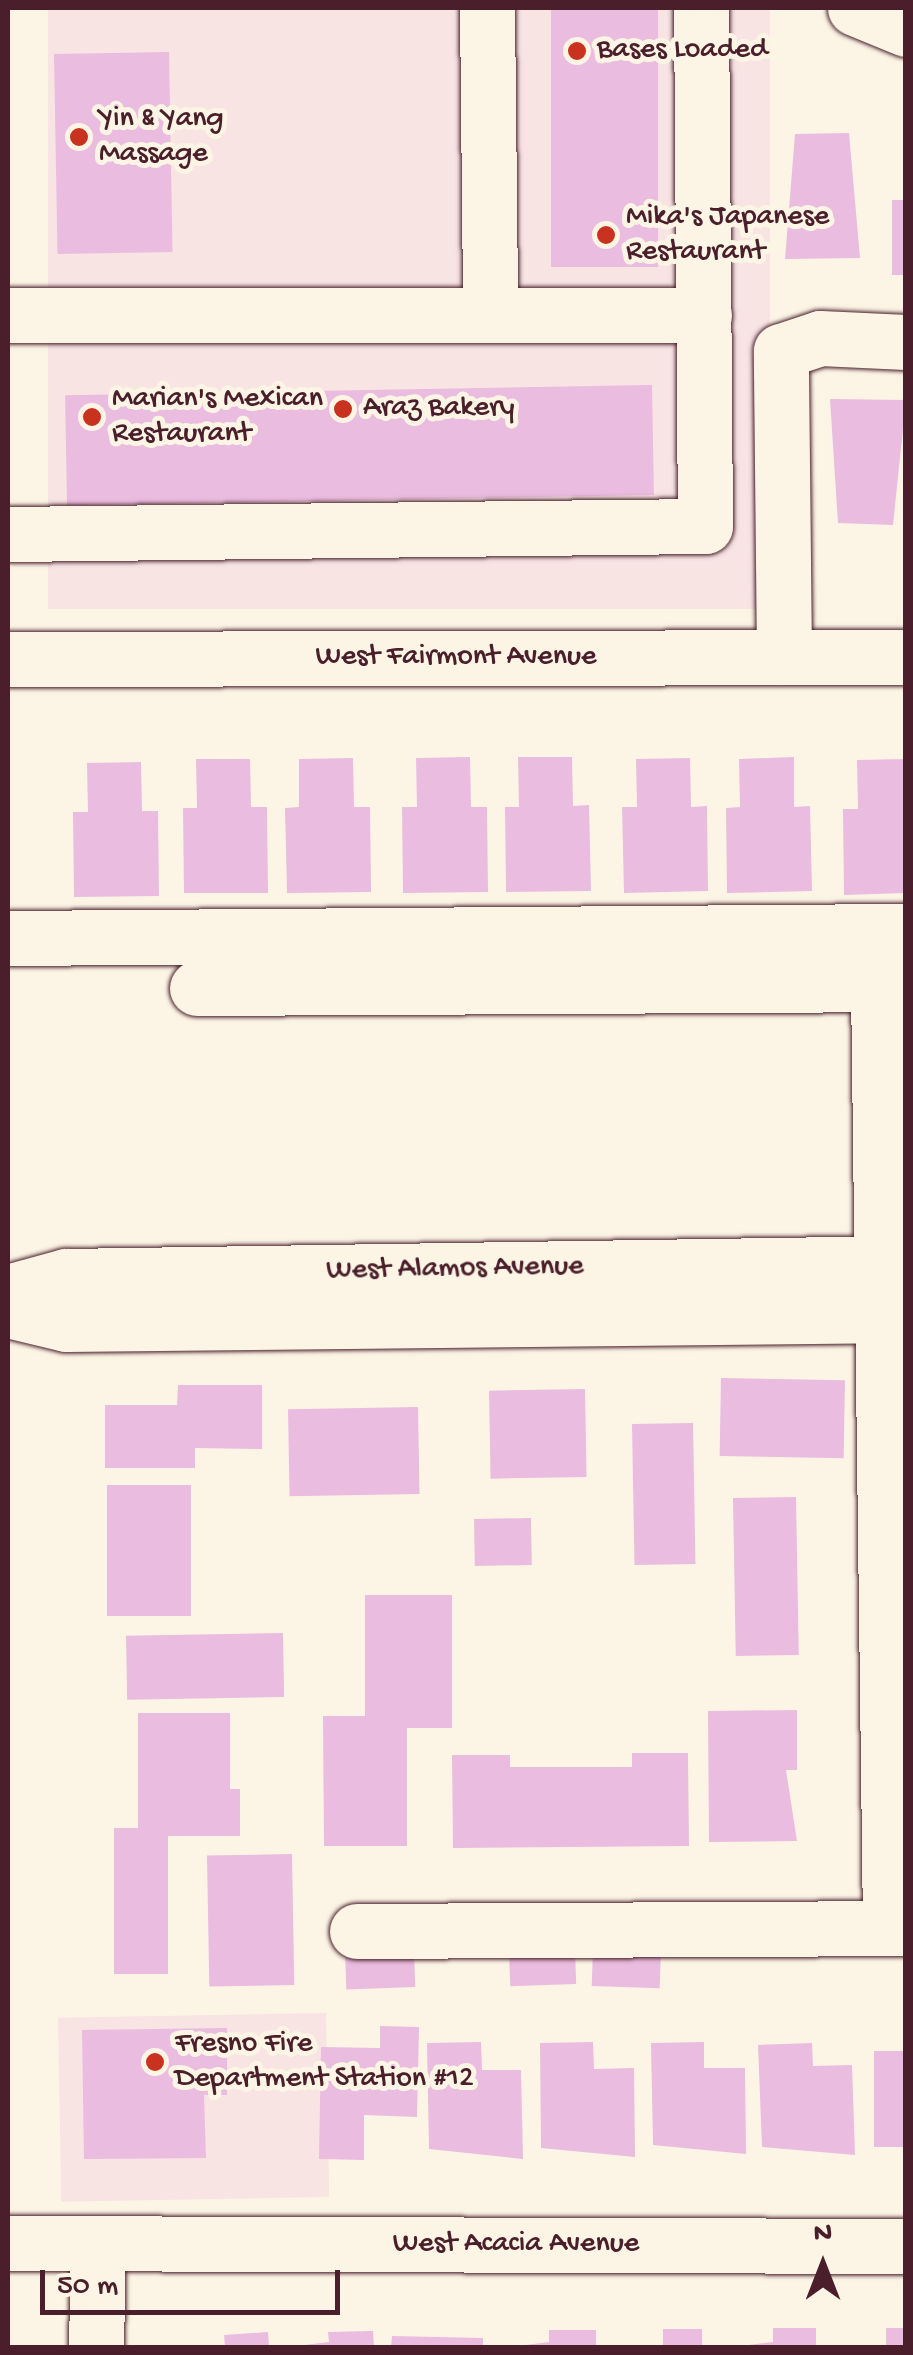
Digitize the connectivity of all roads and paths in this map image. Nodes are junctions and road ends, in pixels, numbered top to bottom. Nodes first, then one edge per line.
1 (487, 8) edge
2 (701, 8) edge
3 (855, 8) edge
4 (906, 29) edge
5 (8, 315) edge
6 (490, 315) junction
7 (704, 315) junction
8 (906, 342) edge
9 (8, 534) edge
10 (784, 657) junction
11 (8, 658) edge
12 (906, 658) edge
13 (906, 932) edge
14 (8, 938) edge
15 (892, 984) edge
16 (197, 988) dead end
17 (894, 1289) edge
18 (8, 1292) edge
19 (8, 1310) edge
20 (898, 1928) edge
21 (357, 1931) dead end
22 (8, 2243) edge
23 (98, 2245) junction
24 (906, 2246) edge
25 (96, 2348) edge

1 - 6 street
2 - 7 street
3 - 4 street
5 - 6 street
6 - 7 street
7 - 9 street
8 - 10 street
10 - 11 street, West Fairmont Avenue
10 - 12 street, West Fairmont Avenue
13 - 14 street
15 - 16 street
15 - 17 street
17 - 18 street, West Alamos Avenue
17 - 19 street, West Alamos Avenue
17 - 20 street
20 - 21 street
22 - 23 street, West Acacia Avenue
23 - 24 street, West Acacia Avenue
23 - 25 street

